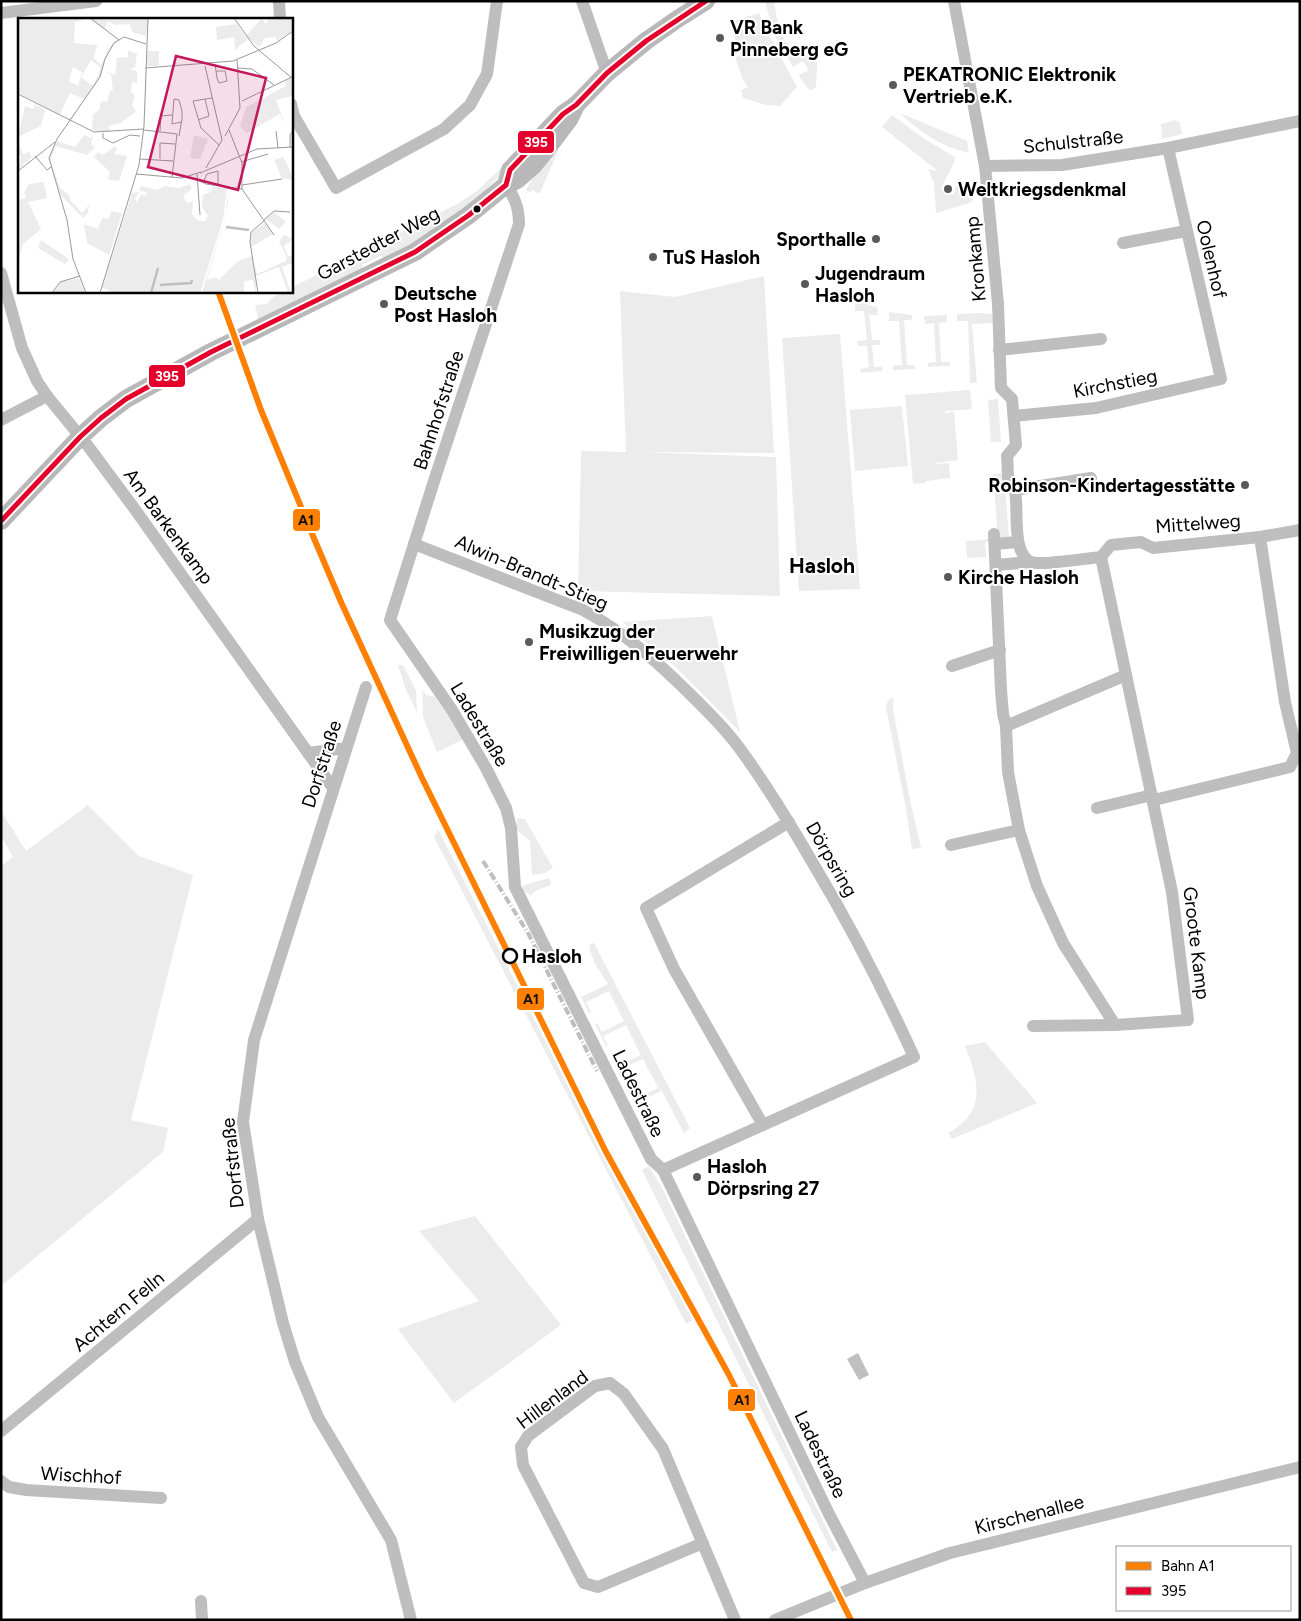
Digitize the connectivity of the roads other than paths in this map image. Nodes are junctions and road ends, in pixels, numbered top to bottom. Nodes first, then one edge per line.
1 (96, 1) edge
2 (279, 1) edge
3 (497, 1) edge
4 (582, 1) edge
5 (706, 1) edge
6 (954, 1) edge
7 (1, 13) edge
8 (280, 18) edge
9 (607, 72) junction
10 (292, 108) edge
11 (1300, 121) edge
12 (1168, 148) junction
13 (985, 166) junction
14 (506, 185) junction
15 (1186, 231) junction
16 (1123, 243) dead end
17 (1, 273) edge
18 (1100, 339) dead end
19 (999, 350) junction
20 (1221, 379) joint
21 (47, 396) junction
22 (1014, 416) junction
23 (1, 420) edge
24 (80, 437) junction
25 (1091, 478) dead end
26 (1015, 490) junction
27 (1, 521) edge
28 (1300, 530) edge
29 (1260, 537) junction
30 (414, 544) junction
31 (1019, 546) junction
32 (1101, 557) junction
33 (1031, 562) junction
34 (996, 565) junction
35 (390, 620) joint
36 (1000, 650) junction
37 (952, 666) dead end
38 (1126, 675) junction
39 (366, 687) dead end
40 (1006, 726) junction
41 (346, 748) junction
42 (308, 753) junction
43 (333, 788) junction
44 (1153, 797) junction
45 (1097, 808) dead end
46 (789, 822) junction
47 (1020, 830) junction
48 (951, 845) dead end
49 (1115, 1025) junction
50 (1033, 1026) dead end
51 (763, 1125) junction
52 (663, 1170) junction
53 (258, 1219) junction
54 (1, 1431) edge
55 (1300, 1467) edge
56 (1, 1481) edge
57 (161, 1498) dead end
58 (703, 1543) junction
59 (865, 1583) junction
60 (201, 1601) dead end
61 (202, 1620) edge
62 (411, 1620) edge
63 (735, 1620) edge
64 (775, 1620) edge

1 - 7 street
2 - 8 street
3 - 10 street
4 - 9 street
5 - 9 main road, Garstedter Weg
6 - 13 street
9 - 14 main road, Garstedter Weg
11 - 12 street, Schulstraße
12 - 13 street, Schulstraße
12 - 15 street, Oolenhof
13 - 19 street, Kronkamp
14 - 24 main road, Garstedter Weg
14 - 30 street, Bahnhofstraße
15 - 16 street
15 - 20 street, Oolenhof
17 - 21 street, Am Barkenkamp
18 - 19 street
19 - 22 street, Kronkamp
20 - 22 street, Kirchstieg
21 - 23 street
21 - 24 street, Am Barkenkamp
22 - 26 street, Kronkamp
24 - 27 main road, Garstedter Weg
24 - 42 street, Am Barkenkamp
25 - 26 street
26 - 31 street, Kronkamp
28 - 29 street, Mittelweg
29 - 32 street, Mittelweg
29 - 44 street
30 - 35 street, Bahnhofstraße
30 - 46 street, Alwin-Brandt-Stieg
31 - 33 street
31 - 34 street
32 - 33 street, Mittelweg
32 - 38 street, Groote Kamp
33 - 34 street
34 - 36 street
35 - 52 street, Ladestraße
36 - 37 street
36 - 40 street
38 - 40 street
38 - 44 street, Groote Kamp
39 - 41 street, Dorfstraße
40 - 47 street
41 - 42 street
41 - 43 street, Dorfstraße
42 - 43 street, Am Barkenkamp
43 - 53 street, Dorfstraße
44 - 45 street
44 - 49 street, Groote Kamp
46 - 51 street, Dörpsring
46 - 51 street, Dörpsring
47 - 48 street
47 - 49 street
49 - 50 street, Groote Kamp
51 - 52 street, Dörpsring
52 - 59 street, Ladestraße
53 - 54 street, Achtern Felln
53 - 62 street, Dorfstraße
55 - 59 street, Kirschenallee
56 - 57 street, Wischhof
58 - 58 street, Hillenland
58 - 63 street, Hillenland
59 - 64 street, Kirschenallee
60 - 61 street

